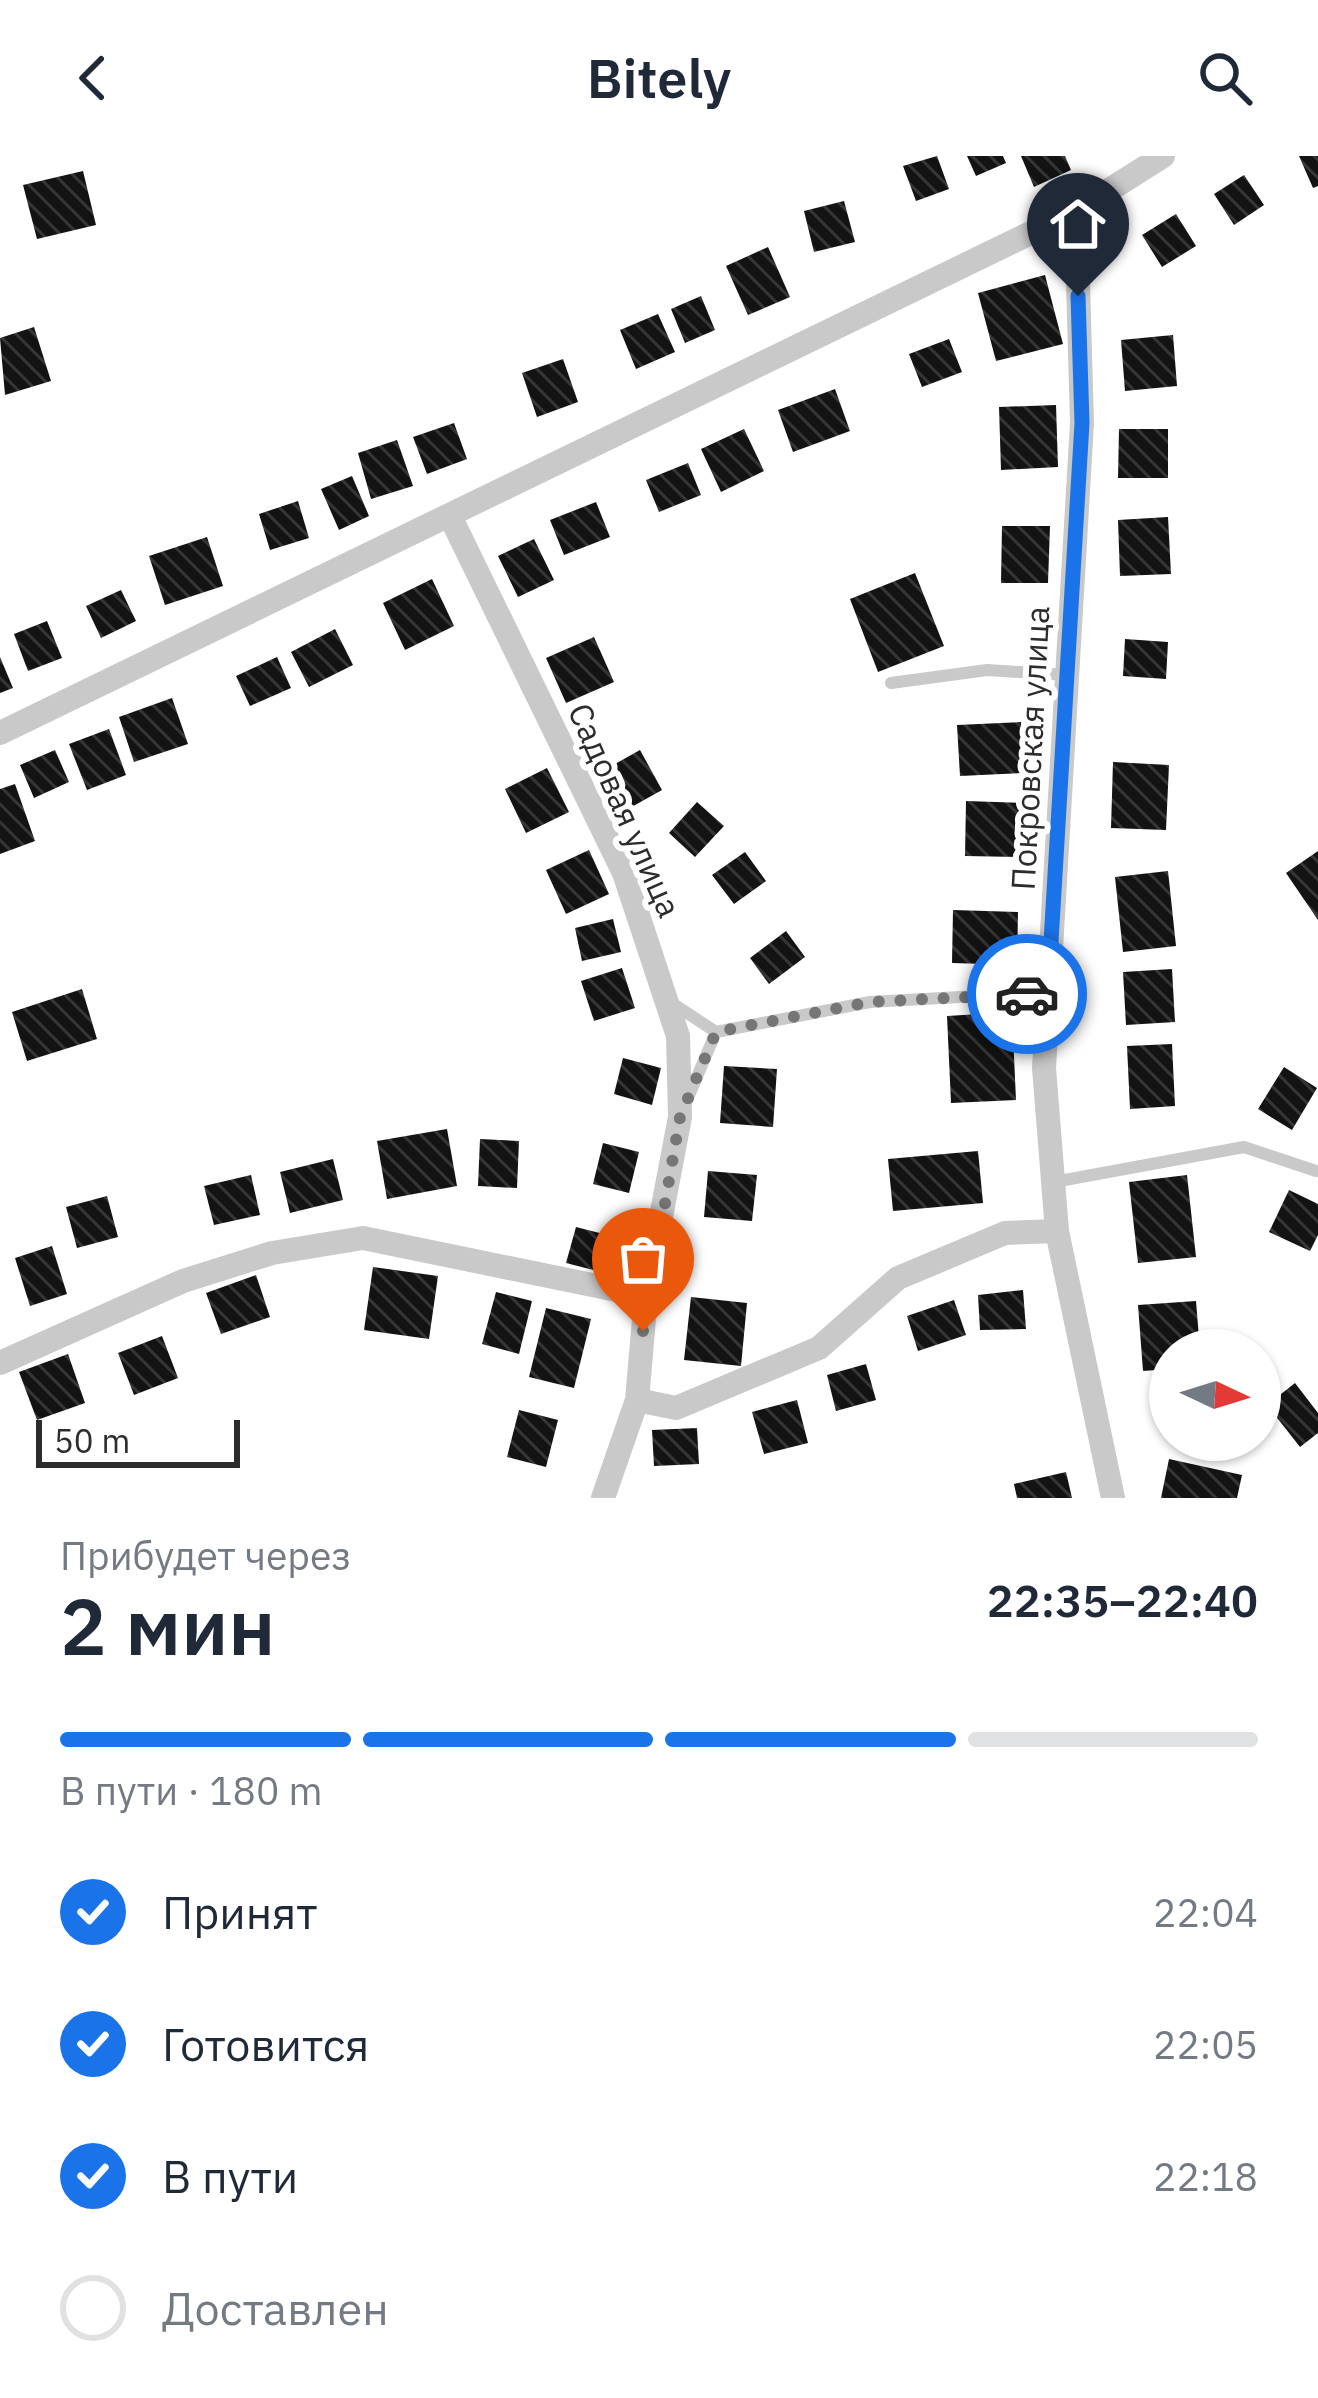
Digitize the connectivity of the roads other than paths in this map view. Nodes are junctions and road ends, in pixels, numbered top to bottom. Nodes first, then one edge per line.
1 (1162, 156) edge
2 (1076, 212) junction
3 (450, 516) junction
4 (1067, 675) junction
5 (891, 683) dead end
6 (0, 733) edge
7 (1048, 992) junction
8 (667, 999) junction
9 (716, 1032) junction
10 (680, 1117) junction
11 (1316, 1171) edge
12 (1053, 1183) junction
13 (1058, 1231) junction
14 (646, 1296) junction
15 (0, 1363) edge
16 (637, 1400) junction
17 (603, 1498) edge
18 (1113, 1498) edge

1 - 2 street
2 - 3 street
2 - 4 street, Покровская улица
3 - 6 street
3 - 8 street, Садовая улица
4 - 5 lane
4 - 7 street, Покровская улица
7 - 9 lane
7 - 12 street, Покровская улица
8 - 9 lane
8 - 10 street, Садовая улица
9 - 10 lane
10 - 14 street, Садовая улица
11 - 12 lane
12 - 13 street, Покровская улица
13 - 16 street
13 - 18 street, Покровская улица
14 - 15 street
14 - 16 street, Садовая улица
16 - 17 street, Садовая улица

